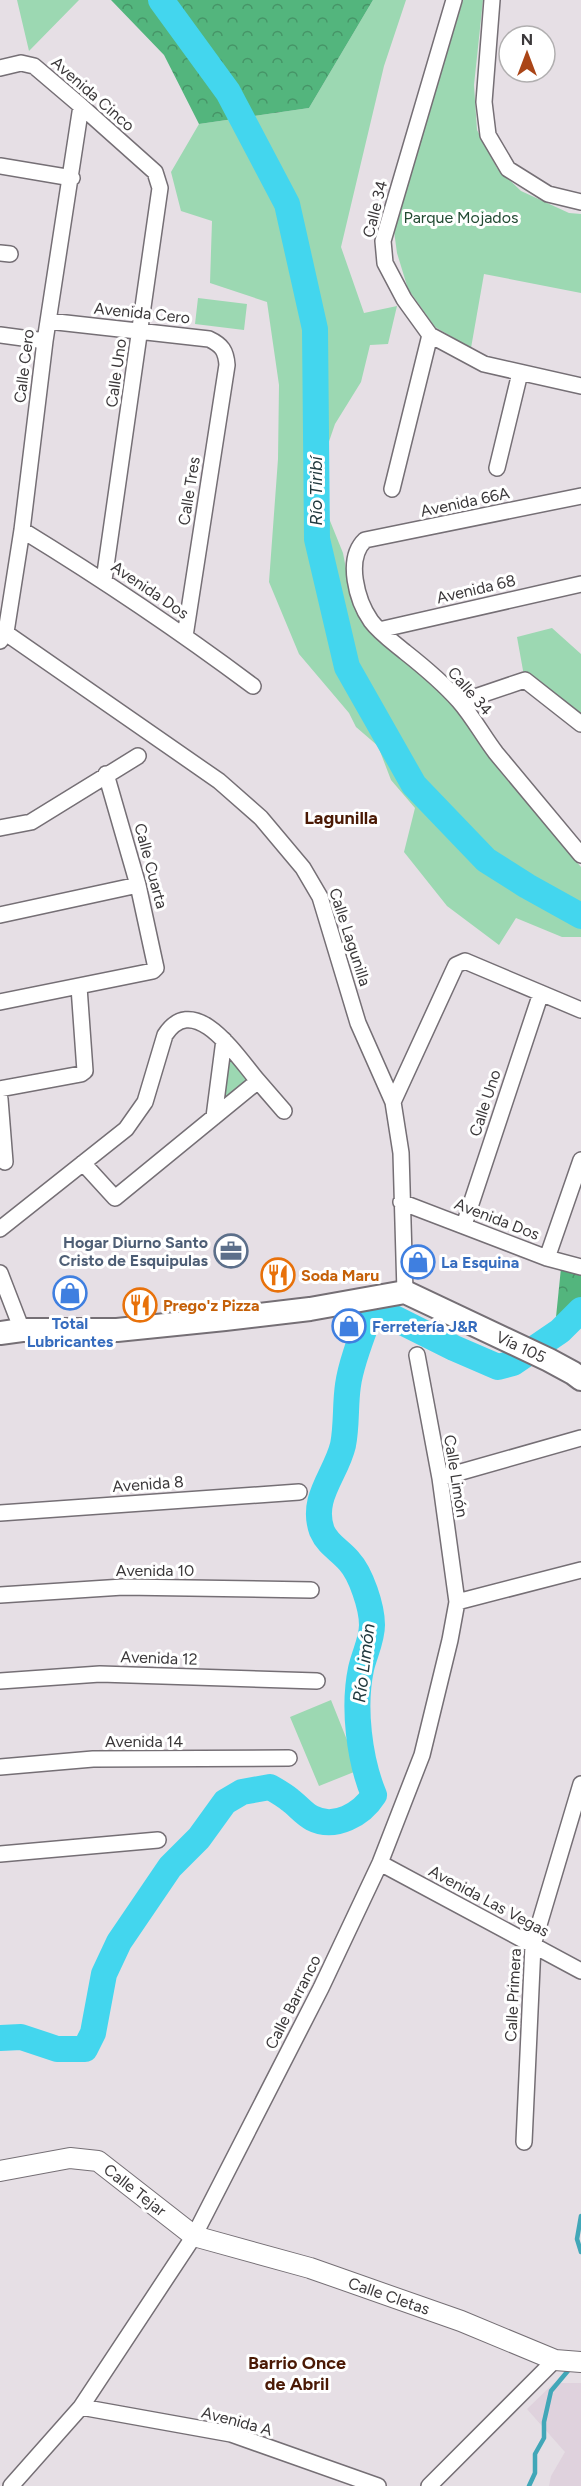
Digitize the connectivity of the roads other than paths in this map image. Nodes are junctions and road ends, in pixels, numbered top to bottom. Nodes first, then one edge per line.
1 (454, 0) edge
2 (492, 0) edge
3 (0, 68) edge
4 (81, 106) junction
5 (0, 166) edge
6 (155, 172) joint
7 (72, 178) junction
8 (581, 202) edge
9 (48, 321) junction
10 (141, 332) junction
11 (0, 335) edge
12 (430, 335) junction
13 (45, 341) junction
14 (226, 353) joint
15 (520, 373) junction
16 (581, 386) edge
17 (498, 468) dead end
18 (392, 489) dead end
19 (581, 496) edge
20 (22, 530) junction
21 (359, 546) joint
22 (104, 580) junction
23 (577, 589) edge
24 (379, 630) junction
25 (2, 634) edge
26 (185, 636) junction
27 (253, 686) dead end
28 (460, 702) junction
29 (581, 724) edge
30 (138, 756) dead end
31 (106, 774) junction
32 (0, 828) edge
33 (581, 855) edge
34 (138, 885) junction
35 (0, 915) edge
36 (79, 987) junction
37 (541, 993) junction
38 (0, 1002) edge
39 (581, 1010) edge
40 (224, 1040) junction
41 (258, 1081) junction
42 (0, 1089) edge
43 (0, 1099) edge
44 (393, 1102) junction
45 (284, 1111) dead end
46 (214, 1117) junction
47 (581, 1160) edge
48 (5, 1162) dead end
49 (83, 1163) junction
50 (401, 1202) junction
51 (464, 1225) junction
52 (0, 1229) edge
53 (547, 1258) junction
54 (581, 1267) edge
55 (0, 1273) edge
56 (405, 1292) junction
57 (11, 1331) edge
58 (417, 1355) dead end
59 (581, 1379) edge
60 (581, 1438) edge
61 (440, 1478) junction
62 (299, 1492) dead end
63 (0, 1513) edge
64 (581, 1570) edge
65 (311, 1590) dead end
66 (0, 1595) edge
67 (457, 1602) junction
68 (0, 1681) edge
69 (317, 1681) dead end
70 (289, 1758) dead end
71 (0, 1767) edge
72 (581, 1785) edge
73 (158, 1840) dead end
74 (0, 1854) edge
75 (380, 1863) junction
76 (533, 1945) junction
77 (581, 1971) edge
78 (524, 2142) dead end
79 (0, 2171) edge
80 (194, 2236) junction
81 (555, 2360) junction
82 (581, 2362) edge
83 (81, 2407) junction
84 (11, 2486) edge
85 (378, 2486) edge
86 (429, 2486) edge

1 - 12 street, Calle 34
2 - 8 street
3 - 4 street, Avenida Cinco
4 - 6 street, Avenida Cinco
4 - 7 street, Calle Cero
5 - 7 street
6 - 10 street, Calle Uno
7 - 9 street, Calle Cero
9 - 10 street, Avenida Cero
9 - 13 street, Calle Cero
10 - 14 street, Avenida Cero
10 - 22 street, Calle Uno
11 - 13 street
12 - 15 street
12 - 18 street
13 - 20 street, Calle Cero
14 - 26 street, Calle Tres
15 - 16 street
15 - 17 street
19 - 21 street, Avenida 66A
20 - 22 street, Avenida Dos
20 - 25 street, Calle Cero
21 - 24 street, Calle 34
22 - 26 street, Avenida Dos
23 - 24 street, Avenida 68
24 - 28 street, Calle 34
25 - 44 street, Calle Lagunilla
26 - 27 street, Avenida Dos
28 - 29 street
28 - 33 street, Calle 34
30 - 31 street
31 - 32 street
31 - 34 street, Calle Cuarta
34 - 35 street
34 - 36 street, Calle Cuarta
36 - 38 street
36 - 42 street
37 - 39 street
37 - 44 street
37 - 51 street, Calle Uno
40 - 41 street
40 - 46 street
40 - 49 street
41 - 45 street
41 - 46 street
43 - 48 street
44 - 50 street, Calle Lagunilla
46 - 49 street
47 - 53 street
49 - 52 street
50 - 51 street, Avenida Dos
50 - 56 street, Calle Lagunilla
51 - 53 street, Avenida Dos
53 - 54 street, Avenida Dos
55 - 57 street
56 - 57 main road
56 - 59 main road, Vía 105
58 - 61 street, Calle Limón
60 - 61 street
61 - 67 street, Calle Limón
62 - 63 street, Avenida 8
64 - 67 street
65 - 66 street, Avenida 10
67 - 75 street, Calle Barranco
68 - 69 street, Avenida 12
70 - 71 street, Avenida 14
72 - 76 street, Calle Primera
73 - 74 street
75 - 76 street, Avenida Las Vegas
75 - 80 street, Calle Barranco
76 - 77 street, Avenida Las Vegas
76 - 78 street, Calle Primera
79 - 80 street, Calle Tejar
80 - 81 street, Calle Cletas
80 - 83 street, Calle Barranco
81 - 82 street, Calle Cletas
81 - 86 street
83 - 84 street, Calle Barranco
83 - 85 street, Avenida A

